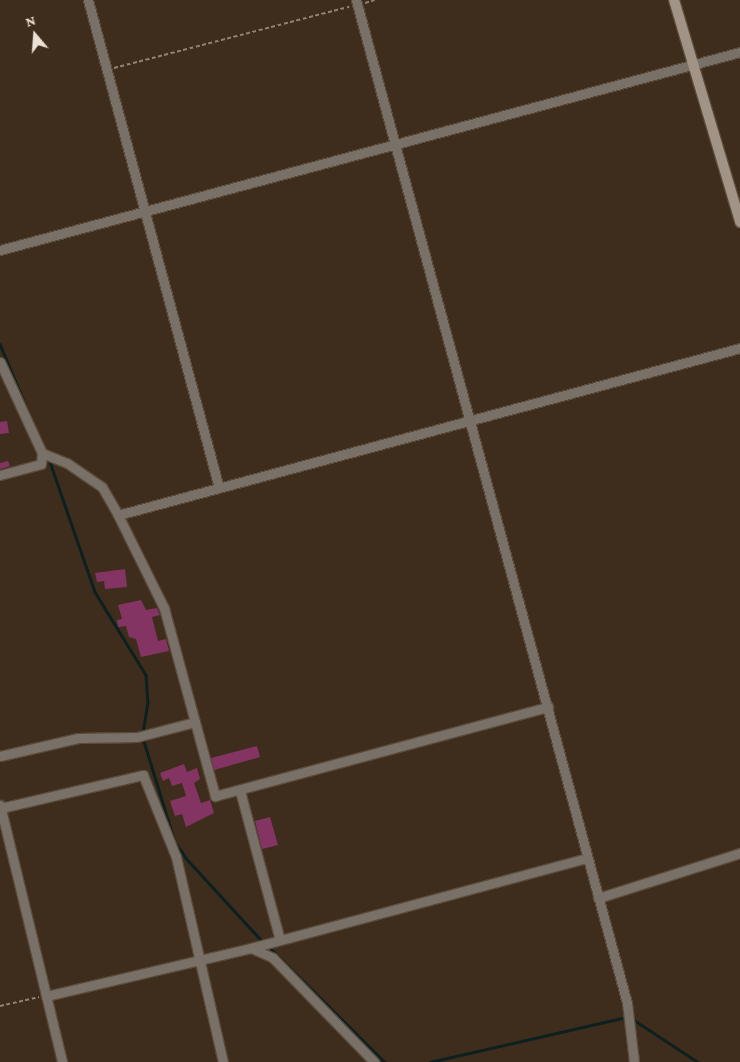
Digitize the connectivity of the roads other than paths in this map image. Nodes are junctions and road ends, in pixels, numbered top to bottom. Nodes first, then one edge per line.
1 (88, 0) edge
2 (674, 0) edge
3 (357, 2) edge
4 (740, 52) edge
5 (692, 64) junction
6 (396, 144) junction
7 (146, 211) junction
8 (740, 222) edge
9 (0, 250) edge
10 (740, 348) edge
11 (0, 362) edge
12 (469, 421) junction
13 (42, 453) junction
14 (0, 474) edge
15 (219, 488) junction
16 (118, 515) junction
17 (548, 707) junction
18 (195, 722) junction
19 (0, 756) edge
20 (240, 791) junction
21 (0, 806) edge
22 (740, 852) edge
23 (586, 858) junction
24 (598, 898) junction
25 (271, 943) junction
26 (250, 948) junction
27 (199, 959) junction
28 (46, 996) junction
29 (62, 1062) edge
30 (224, 1062) edge
31 (374, 1062) edge
32 (634, 1062) edge

1 - 7 street
2 - 5 street
3 - 6 street
4 - 5 street
5 - 6 street
5 - 8 street
6 - 7 street
6 - 12 street
7 - 9 street
7 - 15 street
10 - 12 street
11 - 13 street
12 - 15 street
12 - 17 street
13 - 14 street
13 - 16 street
15 - 16 street
16 - 18 street
17 - 20 street
17 - 23 street
18 - 19 street
18 - 20 street
20 - 25 street
21 - 27 street
21 - 28 street
22 - 24 street
23 - 24 street
23 - 25 street
24 - 32 street
25 - 26 street
26 - 27 street
26 - 31 street
27 - 28 street
27 - 30 street
28 - 29 street

